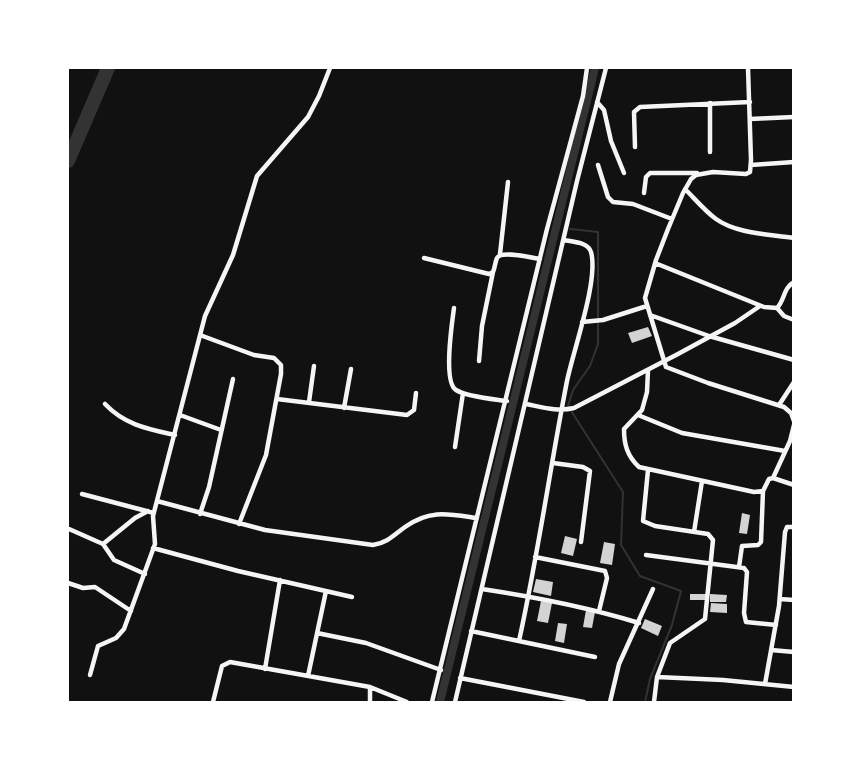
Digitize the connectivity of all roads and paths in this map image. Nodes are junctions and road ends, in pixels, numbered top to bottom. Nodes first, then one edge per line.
1 (330, 68) edge
2 (587, 68) edge
3 (606, 68) edge
4 (748, 68) edge
5 (597, 102) junction
6 (750, 102) junction
7 (710, 103) junction
8 (794, 117) edge
9 (750, 119) junction
10 (634, 147) dead end
11 (710, 152) dead end
12 (794, 162) edge
13 (598, 165) dead end
14 (751, 165) junction
15 (624, 173) dead end
16 (700, 173) junction
17 (508, 182) dead end
18 (685, 189) junction
19 (644, 193) dead end
20 (672, 219) junction
21 (794, 238) edge
22 (564, 240) junction
23 (500, 254) junction
24 (424, 258) dead end
25 (540, 259) junction
26 (655, 263) junction
27 (493, 272) junction
28 (794, 282) edge
29 (647, 306) junction
30 (760, 306) junction
31 (454, 308) dead end
32 (777, 308) junction
33 (650, 315) junction
34 (794, 320) edge
35 (582, 321) junction
36 (200, 335) junction
37 (709, 336) junction
38 (794, 360) edge
39 (479, 361) dead end
40 (663, 361) junction
41 (314, 366) dead end
42 (351, 369) dead end
43 (648, 370) junction
44 (233, 379) dead end
45 (794, 382) edge
46 (416, 393) dead end
47 (463, 393) junction
48 (277, 399) junction
49 (507, 401) junction
50 (309, 402) junction
51 (105, 404) dead end
52 (526, 404) junction
53 (779, 405) junction
54 (344, 408) junction
55 (564, 410) junction
56 (180, 415) junction
57 (638, 415) junction
58 (793, 421) edge
59 (221, 430) junction
60 (175, 435) junction
61 (790, 441) junction
62 (455, 447) dead end
63 (794, 447) edge
64 (785, 451) junction
65 (553, 463) junction
66 (648, 470) junction
67 (773, 478) junction
68 (702, 481) junction
69 (794, 485) edge
70 (763, 491) junction
71 (82, 494) dead end
72 (157, 501) junction
73 (151, 512) junction
74 (200, 514) junction
75 (477, 518) junction
76 (239, 524) junction
77 (794, 527) edge
78 (69, 529) edge
79 (694, 532) junction
80 (580, 542) dead end
81 (103, 544) junction
82 (153, 548) junction
83 (646, 555) dead end
84 (535, 557) junction
85 (711, 563) junction
86 (739, 567) junction
87 (145, 574) junction
88 (280, 580) junction
89 (68, 583) edge
90 (482, 589) junction
91 (653, 589) dead end
92 (326, 591) junction
93 (529, 596) junction
94 (352, 597) dead end
95 (780, 599) junction
96 (794, 600) edge
97 (131, 611) junction
98 (599, 611) junction
99 (639, 623) junction
100 (776, 625) junction
101 (471, 631) junction
102 (317, 633) junction
103 (519, 641) junction
104 (771, 650) junction
105 (794, 652) edge
106 (595, 657) dead end
107 (265, 669) junction
108 (441, 670) junction
109 (90, 675) dead end
110 (308, 676) junction
111 (657, 677) junction
112 (460, 678) junction
113 (765, 684) junction
114 (370, 687) junction
115 (794, 687) edge
116 (540, 694) junction
117 (213, 702) edge
118 (370, 702) edge
119 (407, 702) edge
120 (432, 702) edge
121 (455, 702) edge
122 (538, 702) edge
123 (584, 702) edge
124 (610, 702) edge
125 (654, 702) edge

1 - 36 street
2 - 25 street
3 - 5 street
4 - 6 street
5 - 15 street
5 - 22 street
6 - 7 street
6 - 9 street
7 - 10 street
7 - 11 street
8 - 9 street
9 - 14 street
12 - 14 street
13 - 20 street
14 - 16 street
16 - 18 street
16 - 19 street
17 - 23 street
18 - 20 street
18 - 21 street
20 - 26 street
22 - 35 street
22 - 52 street
23 - 25 street
23 - 27 street
24 - 27 street
25 - 49 street
26 - 29 street
26 - 30 street
27 - 39 street
28 - 32 street
29 - 33 street
29 - 35 street
30 - 32 street
30 - 37 street
31 - 47 street
32 - 34 street
33 - 37 street
33 - 40 street
35 - 55 street
36 - 48 street
36 - 56 street
37 - 38 street
37 - 40 street
40 - 43 street
40 - 53 street
41 - 50 street
42 - 54 street
43 - 55 street
43 - 57 street
44 - 59 street
45 - 53 street
46 - 54 street
47 - 49 street
47 - 62 street
48 - 50 street
48 - 76 street
49 - 75 street
50 - 54 street
51 - 60 street
52 - 55 street
52 - 90 street
53 - 58 street
55 - 65 street
56 - 59 street
56 - 60 street
57 - 64 street
57 - 66 street
58 - 61 street
59 - 74 street
60 - 72 street
61 - 63 street
61 - 64 street
64 - 67 street
65 - 80 street
65 - 84 street
66 - 68 street
66 - 79 street
67 - 69 street
67 - 70 street
68 - 70 street
68 - 79 street
70 - 86 street
71 - 73 street
72 - 73 street
72 - 74 street
73 - 81 street
73 - 82 street
74 - 76 street
75 - 76 street
75 - 108 street
77 - 95 street
78 - 81 street
79 - 85 street
81 - 87 street
82 - 87 street
82 - 88 street
83 - 85 street
84 - 93 street
84 - 98 street
85 - 86 street
85 - 111 street
86 - 100 street
87 - 97 street
88 - 92 street
88 - 107 street
89 - 97 street
90 - 93 street
90 - 101 street
91 - 99 street
92 - 94 street
92 - 102 street
93 - 98 street
93 - 103 street
95 - 96 street
95 - 100 street
97 - 109 street
98 - 99 street
99 - 124 street
100 - 104 street
101 - 103 street
101 - 112 street
102 - 108 street
102 - 110 street
103 - 106 street
104 - 105 street
104 - 113 street
107 - 110 street
107 - 117 street
108 - 120 street
110 - 114 street
111 - 113 street
111 - 125 street
112 - 116 street
112 - 121 street
113 - 115 street
114 - 118 street
114 - 119 street
116 - 122 street
116 - 123 street

